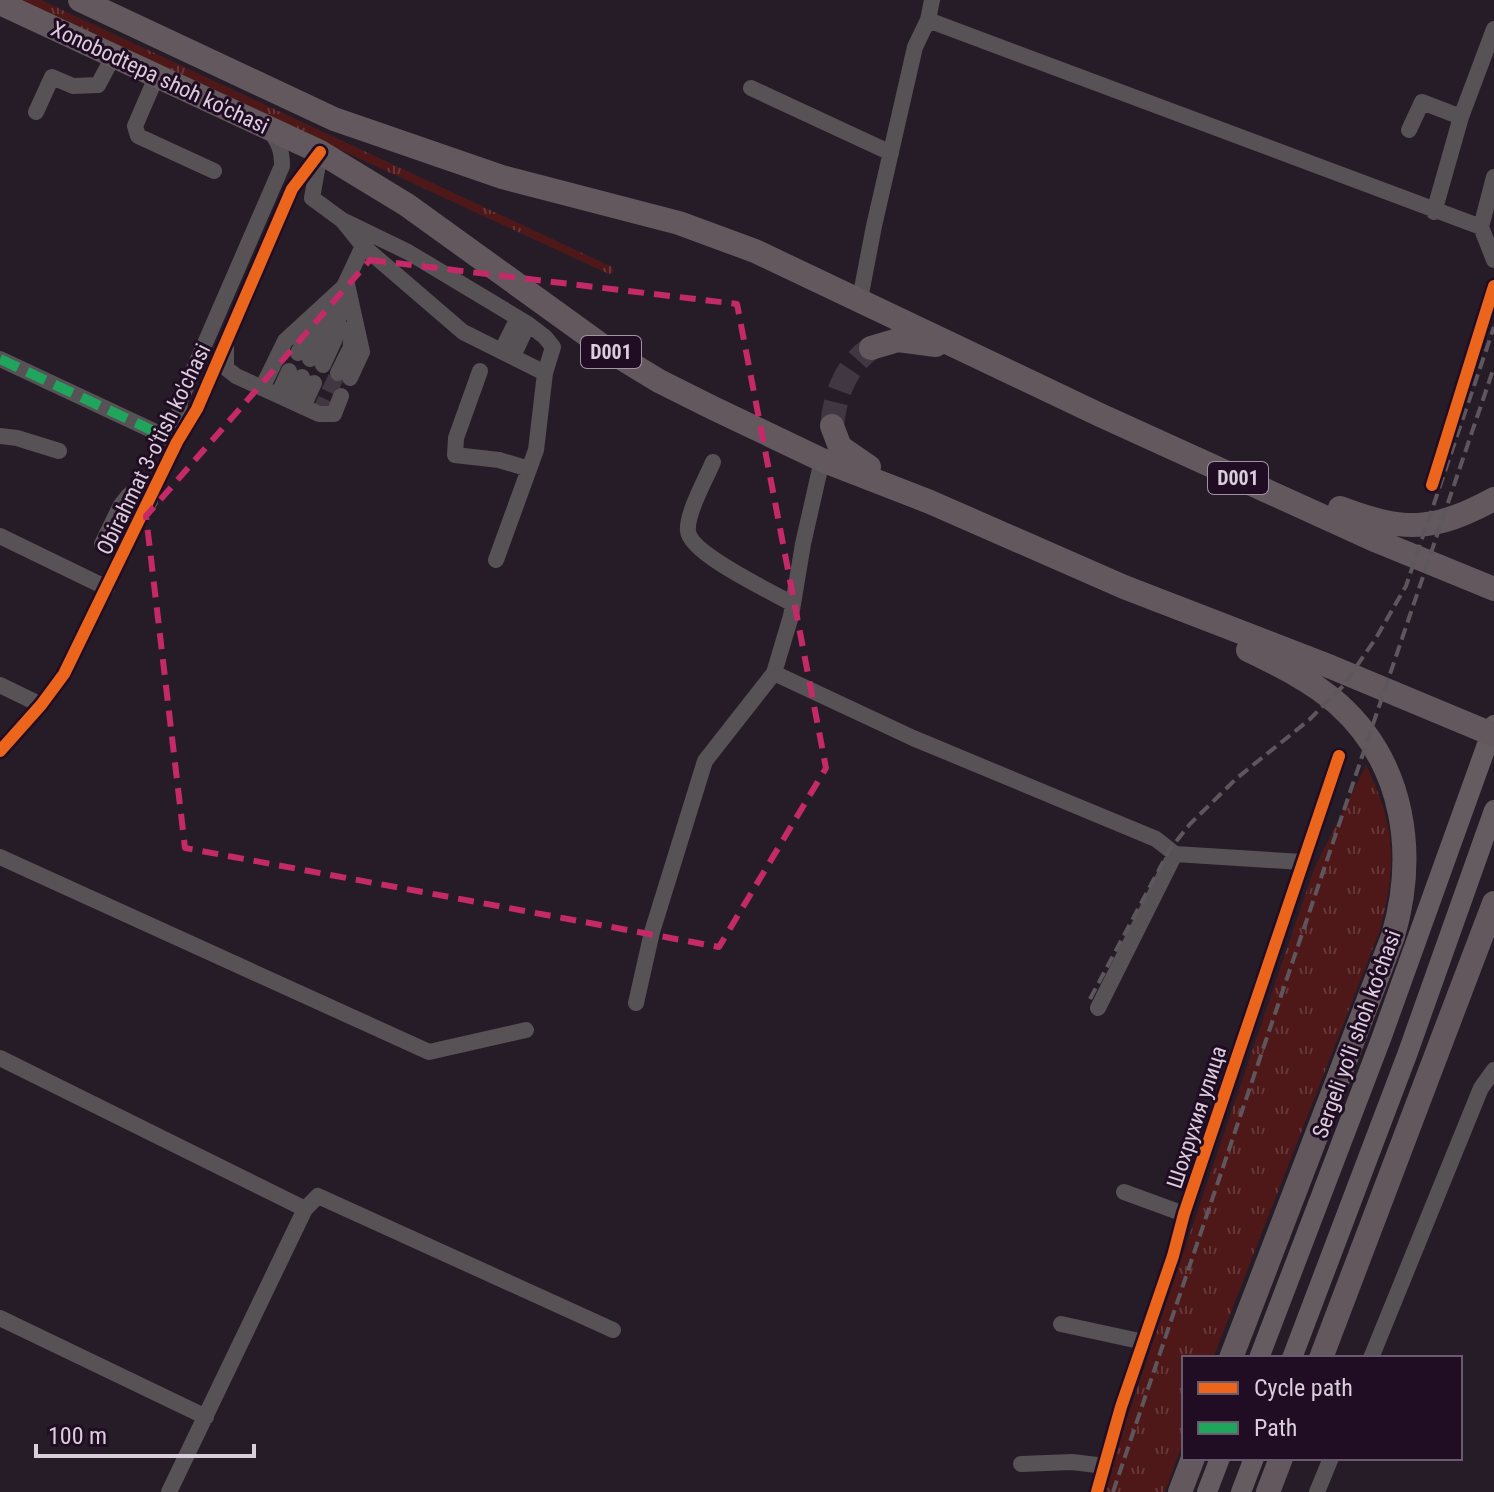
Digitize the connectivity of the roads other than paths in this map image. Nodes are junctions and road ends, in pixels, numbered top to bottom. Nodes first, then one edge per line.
1 (81, 0) edge
2 (932, 0) edge
3 (0, 3) edge
4 (928, 20) junction
5 (1494, 29) edge
6 (114, 55) junction
7 (157, 75) junction
8 (751, 88) dead end
9 (36, 112) dead end
10 (1461, 117) junction
11 (265, 125) junction
12 (1409, 130) dead end
13 (320, 152) junction
14 (891, 153) junction
15 (214, 171) dead end
16 (1494, 177) edge
17 (1434, 212) junction
18 (342, 220) junction
19 (1481, 227) junction
20 (363, 246) junction
21 (1494, 260) edge
22 (347, 284) junction
23 (1494, 286) edge
24 (860, 299) junction
25 (523, 321) junction
26 (227, 341) junction
27 (871, 348) tunnel mouth
28 (508, 353) junction
29 (973, 354) junction
30 (0, 359) edge
31 (324, 366) junction
32 (480, 371) dead end
33 (545, 373) junction
34 (262, 388) junction
35 (341, 396) dead end
36 (291, 401) junction
37 (832, 426) dead end
38 (0, 436) edge
39 (177, 442) junction
40 (59, 451) dead end
41 (822, 460) junction
42 (713, 462) dead end
43 (529, 469) junction
44 (1432, 485) dead end
45 (1494, 499) edge
46 (150, 502) junction
47 (930, 502) junction
48 (1377, 531) junction
49 (0, 536) edge
50 (102, 544) dead end
51 (496, 560) dead end
52 (1124, 587) junction
53 (107, 588) junction
54 (1494, 589) edge
55 (793, 604) junction
56 (774, 673) junction
57 (0, 685) edge
58 (41, 705) junction
59 (1494, 725) edge
60 (1494, 735) edge
61 (2, 745) edge
62 (1339, 756) dead end
63 (1494, 810) edge
64 (1175, 854) junction
65 (0, 857) edge
66 (1302, 862) junction
67 (1494, 903) edge
68 (636, 1003) dead end
69 (1098, 1008) dead end
70 (526, 1030) dead end
71 (0, 1058) edge
72 (1494, 1070) edge
73 (1124, 1192) dead end
74 (305, 1209) junction
75 (1184, 1214) junction
76 (0, 1318) edge
77 (1061, 1324) dead end
78 (613, 1330) dead end
79 (1144, 1342) junction
80 (1232, 1356) edge
81 (1260, 1356) edge
82 (1293, 1356) edge
83 (1322, 1356) edge
84 (1372, 1356) edge
85 (206, 1417) junction
86 (1192, 1460) edge
87 (1219, 1460) edge
88 (1253, 1460) edge
89 (1280, 1460) edge
90 (1330, 1460) edge
91 (1021, 1464) dead end
92 (1105, 1466) junction
93 (169, 1492) edge
94 (1097, 1492) edge
95 (1180, 1492) edge
96 (1207, 1492) edge
97 (1241, 1492) edge
98 (1268, 1492) edge
99 (1317, 1492) edge

1 - 24 highway, Xonobodtepa shoh ko'chasi
2 - 4 street
3 - 6 highway, Xonobodtepa shoh ko'chasi / D001
4 - 14 street
4 - 17 street
5 - 10 street
6 - 7 highway, Xonobodtepa shoh ko'chasi / D001
6 - 9 street
7 - 11 highway, Xonobodtepa shoh ko'chasi / D001
7 - 15 street
8 - 14 street
10 - 12 street
10 - 17 street
11 - 13 highway, Xonobodtepa shoh ko'chasi / D001
11 - 39 street, Obirahmat 3-o'tish ko'chasi
13 - 18 street
13 - 26 street, Obirahmat 3-o'tish ko'chasi
13 - 41 highway, D001
14 - 24 street
16 - 19 street
17 - 19 street
18 - 20 street
18 - 25 street
19 - 21 street
20 - 22 street
20 - 28 street
22 - 31 street
22 - 31 street
22 - 31 street
22 - 34 street
23 - 44 street
24 - 29 highway, Xonobodtepa shoh ko'chasi
25 - 28 street
25 - 33 street
26 - 34 street
26 - 39 street, Obirahmat 3-o'tish ko'chasi
27 - 29 highway
28 - 33 street
29 - 48 highway
30 - 39 street, Obirahmat 3-o'tish ko'chasi
32 - 43 street
33 - 43 street
34 - 36 street
35 - 36 street
36 - 36 street
37 - 47 highway
38 - 40 street
39 - 46 street, Obirahmat 3-o'tish ko'chasi
41 - 47 highway, D001
41 - 55 street
42 - 55 street
43 - 51 street
45 - 48 highway
46 - 50 street
46 - 53 street, Obirahmat 3-o'tish ko'chasi
47 - 52 highway, D001
48 - 54 highway
49 - 53 street
52 - 60 highway, D001
52 - 80 highway
53 - 58 street, Obirahmat 3-o'tish ko'chasi
55 - 56 street
56 - 64 street
56 - 68 street
57 - 58 street
58 - 61 street, Obirahmat 3-o'tish ko'chasi
59 - 81 main road, Sergeli yo‘li shoh ko‘chasi
62 - 66 street, Шохрухия улица
63 - 82 main road
64 - 66 street
64 - 69 street
65 - 70 street
66 - 75 street, Шохрухия улица
67 - 83 highway
71 - 74 street
72 - 84 street
73 - 75 street
74 - 78 street
74 - 85 street
75 - 79 street, Шохрухия улица
76 - 85 street
77 - 79 street
79 - 92 street, Шохрухия улица
85 - 93 street
86 - 95 highway
87 - 96 main road
88 - 97 main road
89 - 98 highway
90 - 99 street
91 - 92 street
92 - 94 street, Шохрухия улица

